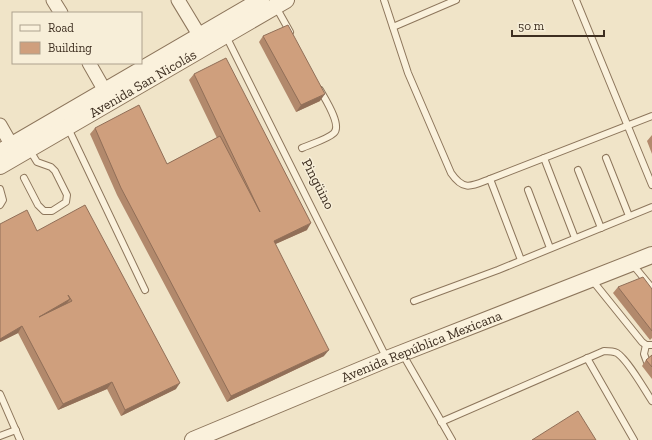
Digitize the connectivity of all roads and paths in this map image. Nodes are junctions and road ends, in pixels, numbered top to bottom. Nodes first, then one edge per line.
1 (53, 0) edge
2 (178, 0) edge
3 (384, 0) edge
4 (456, 0) edge
5 (576, 0) edge
6 (274, 2) edge
7 (60, 12) edge
8 (393, 27) junction
9 (222, 30) junction
10 (291, 35) edge
11 (203, 41) junction
12 (90, 64) edge
13 (317, 84) edge
14 (108, 96) junction
15 (652, 116) edge
16 (65, 122) junction
17 (0, 124) edge
18 (627, 125) junction
19 (16, 148) edge
20 (302, 148) dead end
21 (544, 158) junction
22 (606, 158) dead end
23 (0, 166) edge
24 (578, 170) dead end
25 (24, 178) dead end
26 (490, 179) junction
27 (652, 185) edge
28 (0, 189) edge
29 (528, 190) dead end
30 (0, 205) edge
31 (652, 207) edge
32 (629, 216) junction
33 (601, 228) junction
34 (575, 238) junction
35 (550, 248) junction
36 (652, 255) edge
37 (521, 260) junction
38 (632, 263) junction
39 (591, 278) junction
40 (652, 288) edge
41 (145, 290) dead end
42 (414, 302) dead end
43 (649, 345) edge
44 (394, 356) junction
45 (586, 358) junction
46 (647, 362) edge
47 (0, 394) edge
48 (652, 401) edge
49 (441, 422) junction
50 (16, 430) junction
51 (0, 436) edge
52 (20, 440) edge
53 (193, 440) edge
54 (452, 440) edge
55 (634, 440) edge

1 - 7 street
2 - 11 street
3 - 8 lane
4 - 8 lane
5 - 18 lane
6 - 9 street, Avenida San Nicolás
6 - 10 lane
8 - 26 lane
9 - 11 street, Avenida San Nicolás
9 - 44 lane, Pingüino
11 - 14 street, Avenida San Nicolás
12 - 14 street
13 - 20 lane
14 - 16 street, Avenida San Nicolás
15 - 18 lane
16 - 19 street, Avenida San Nicolás
16 - 41 lane
17 - 19 street
18 - 21 lane
18 - 27 lane
19 - 23 street, Avenida San Nicolás
19 - 25 lane
21 - 26 lane
21 - 34 lane
22 - 32 lane
24 - 33 lane
26 - 37 lane
28 - 30 lane
29 - 35 lane
31 - 32 lane
32 - 33 lane
33 - 34 lane
34 - 35 lane
35 - 37 lane
36 - 38 street, Avenida República Mexicana
37 - 42 lane
38 - 39 street, Avenida República Mexicana
38 - 40 lane
39 - 43 lane
39 - 44 street, Avenida República Mexicana
43 - 46 lane
44 - 49 lane, Pingüino
44 - 53 street, Avenida República Mexicana
45 - 48 lane
45 - 49 lane
45 - 55 lane
47 - 50 lane
49 - 54 lane, Pingüino
50 - 51 lane
50 - 52 lane

